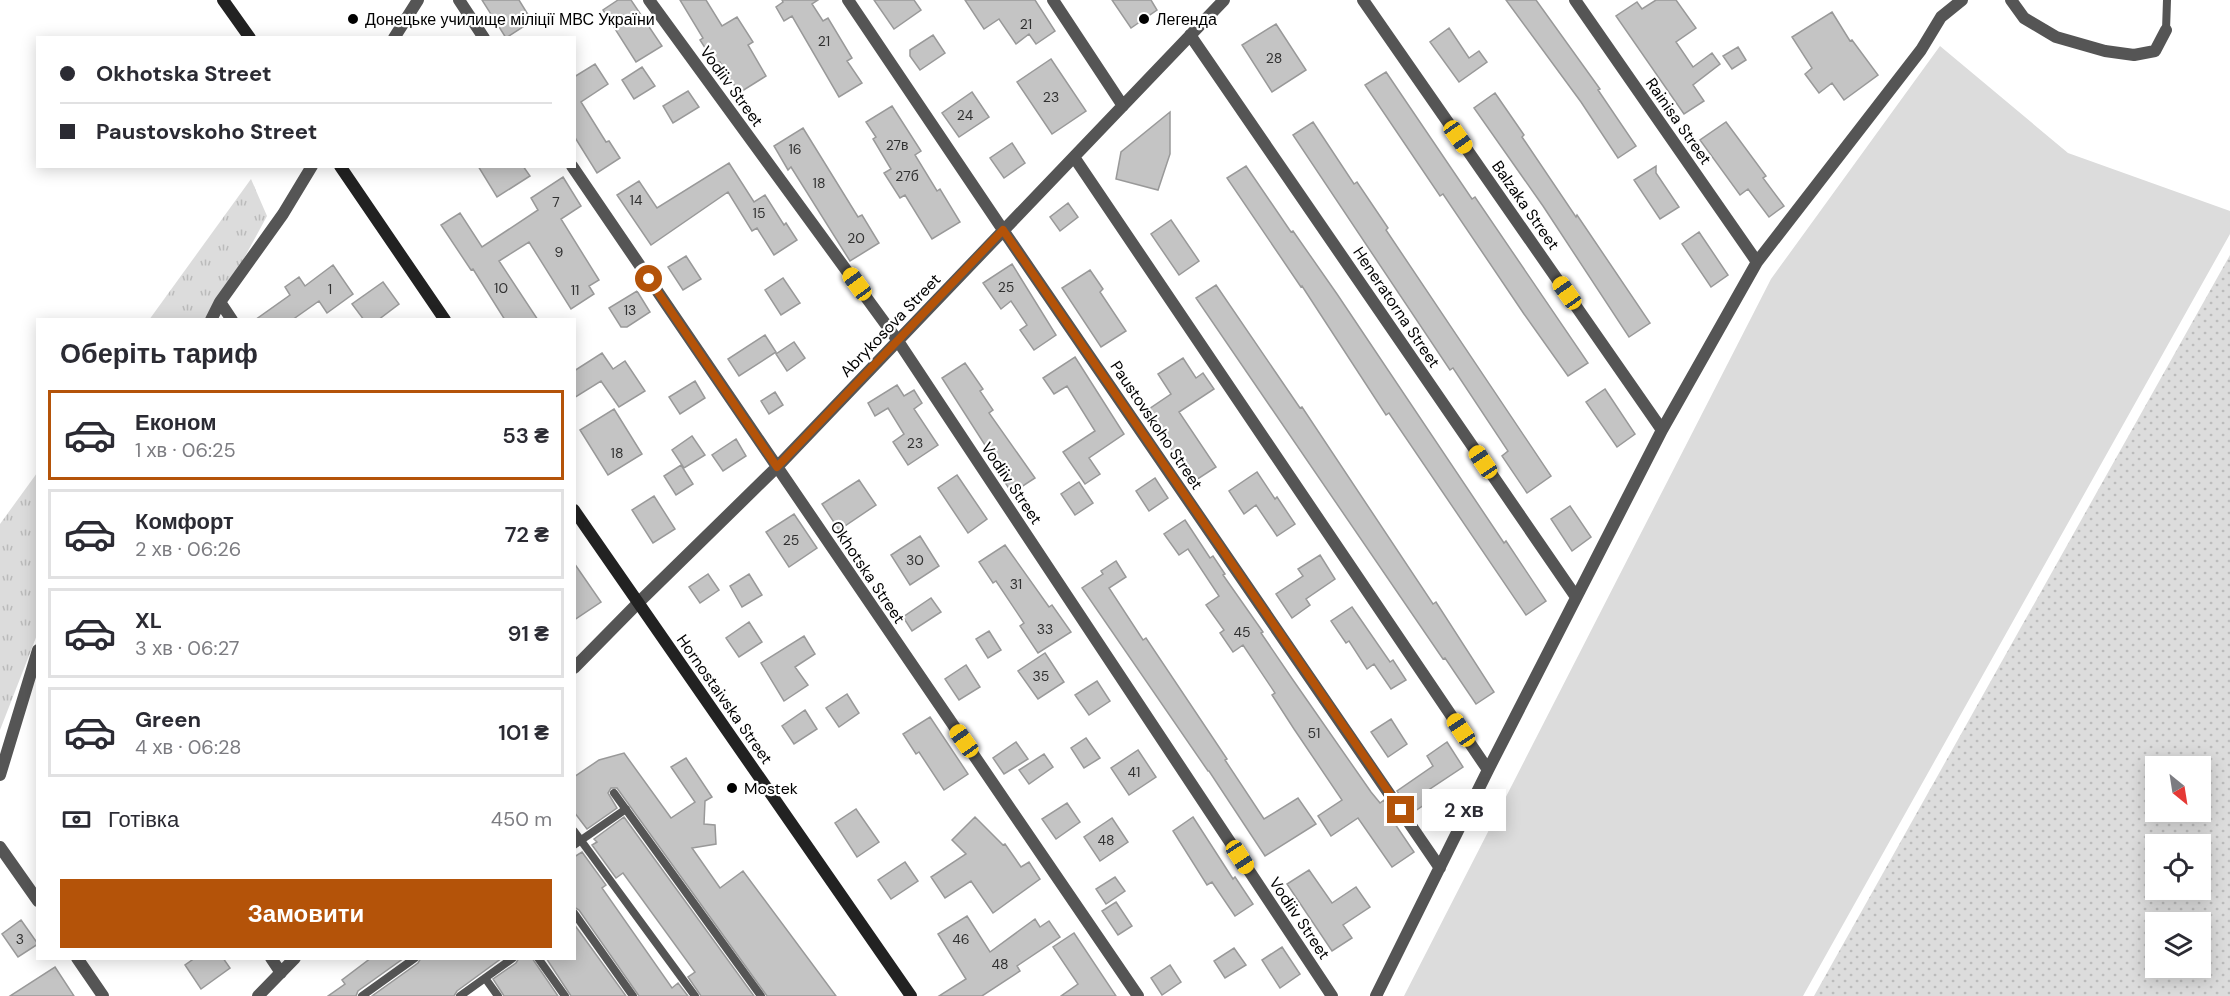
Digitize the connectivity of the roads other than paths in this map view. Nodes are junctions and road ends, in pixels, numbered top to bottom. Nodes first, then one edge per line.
1 (224, 0) edge
2 (417, 0) edge
3 (459, 0) edge
4 (649, 0) edge
5 (848, 0) edge
6 (1053, 0) edge
7 (1224, 0) edge
8 (1363, 0) edge
9 (1575, 0) edge
10 (1962, 0) edge
11 (2011, 0) edge
12 (2167, 0) edge
13 (2166, 30) joint
14 (1190, 34) junction
15 (249, 36) edge
16 (395, 36) edge
17 (483, 36) edge
18 (1123, 106) junction
19 (1074, 156) junction
20 (311, 168) edge
21 (341, 168) edge
22 (573, 168) edge
23 (1003, 230) junction
24 (1757, 262) junction
25 (220, 302) junction
26 (212, 318) edge
27 (231, 318) edge
28 (444, 318) edge
29 (898, 341) junction
30 (1662, 430) junction
31 (777, 467) junction
32 (576, 513) edge
33 (1576, 597) junction
34 (638, 603) junction
35 (36, 655) edge
36 (576, 666) edge
37 (1488, 770) junction
38 (0, 775) edge
39 (614, 794) dead end
40 (626, 809) junction
41 (578, 843) edge
42 (0, 847) edge
43 (1440, 868) junction
44 (36, 898) edge
45 (576, 915) edge
46 (78, 960) edge
47 (272, 960) edge
48 (293, 960) edge
49 (412, 960) edge
50 (510, 960) edge
51 (539, 960) edge
52 (281, 973) junction
53 (485, 978) junction
54 (103, 996) edge
55 (258, 996) edge
56 (362, 996) edge
57 (460, 996) edge
58 (498, 996) edge
59 (565, 996) edge
60 (633, 996) edge
61 (695, 996) edge
62 (761, 996) edge
63 (911, 996) edge
64 (1138, 996) edge
65 (1332, 996) edge
66 (1376, 996) edge

1 - 15 main road
2 - 16 street
3 - 17 street
4 - 29 street, Vodiiv Street
5 - 23 street, Paustovskoho Street
6 - 18 street
7 - 14 street, Abrykosova Street
8 - 30 street, Balzaka Street
9 - 24 street, Rainisa Street
10 - 24 street
11 - 13 street
12 - 13 lane
14 - 18 street, Abrykosova Street
14 - 33 street, Heneratorna Street
18 - 19 street, Abrykosova Street
19 - 23 street, Abrykosova Street
19 - 37 street
20 - 25 street
21 - 28 main road
22 - 31 street, Okhotska Street
23 - 29 street, Abrykosova Street
23 - 43 street, Paustovskoho Street
24 - 30 street
25 - 26 street
25 - 27 street
29 - 31 street, Abrykosova Street
29 - 65 street, Vodiiv Street
30 - 33 street
31 - 34 street, Abrykosova Street
31 - 64 street, Okhotska Street
32 - 34 main road, Hornostaivska Street
33 - 37 street
34 - 36 street, Abrykosova Street
34 - 63 main road, Hornostaivska Street
35 - 38 street
37 - 43 street
39 - 40 lane
40 - 41 lane
40 - 62 lane
41 - 61 lane
42 - 44 street
43 - 66 street
45 - 60 lane
46 - 54 street
47 - 52 street
48 - 52 street
49 - 56 lane
50 - 53 lane
51 - 59 lane
52 - 55 street
53 - 57 lane
53 - 58 lane

